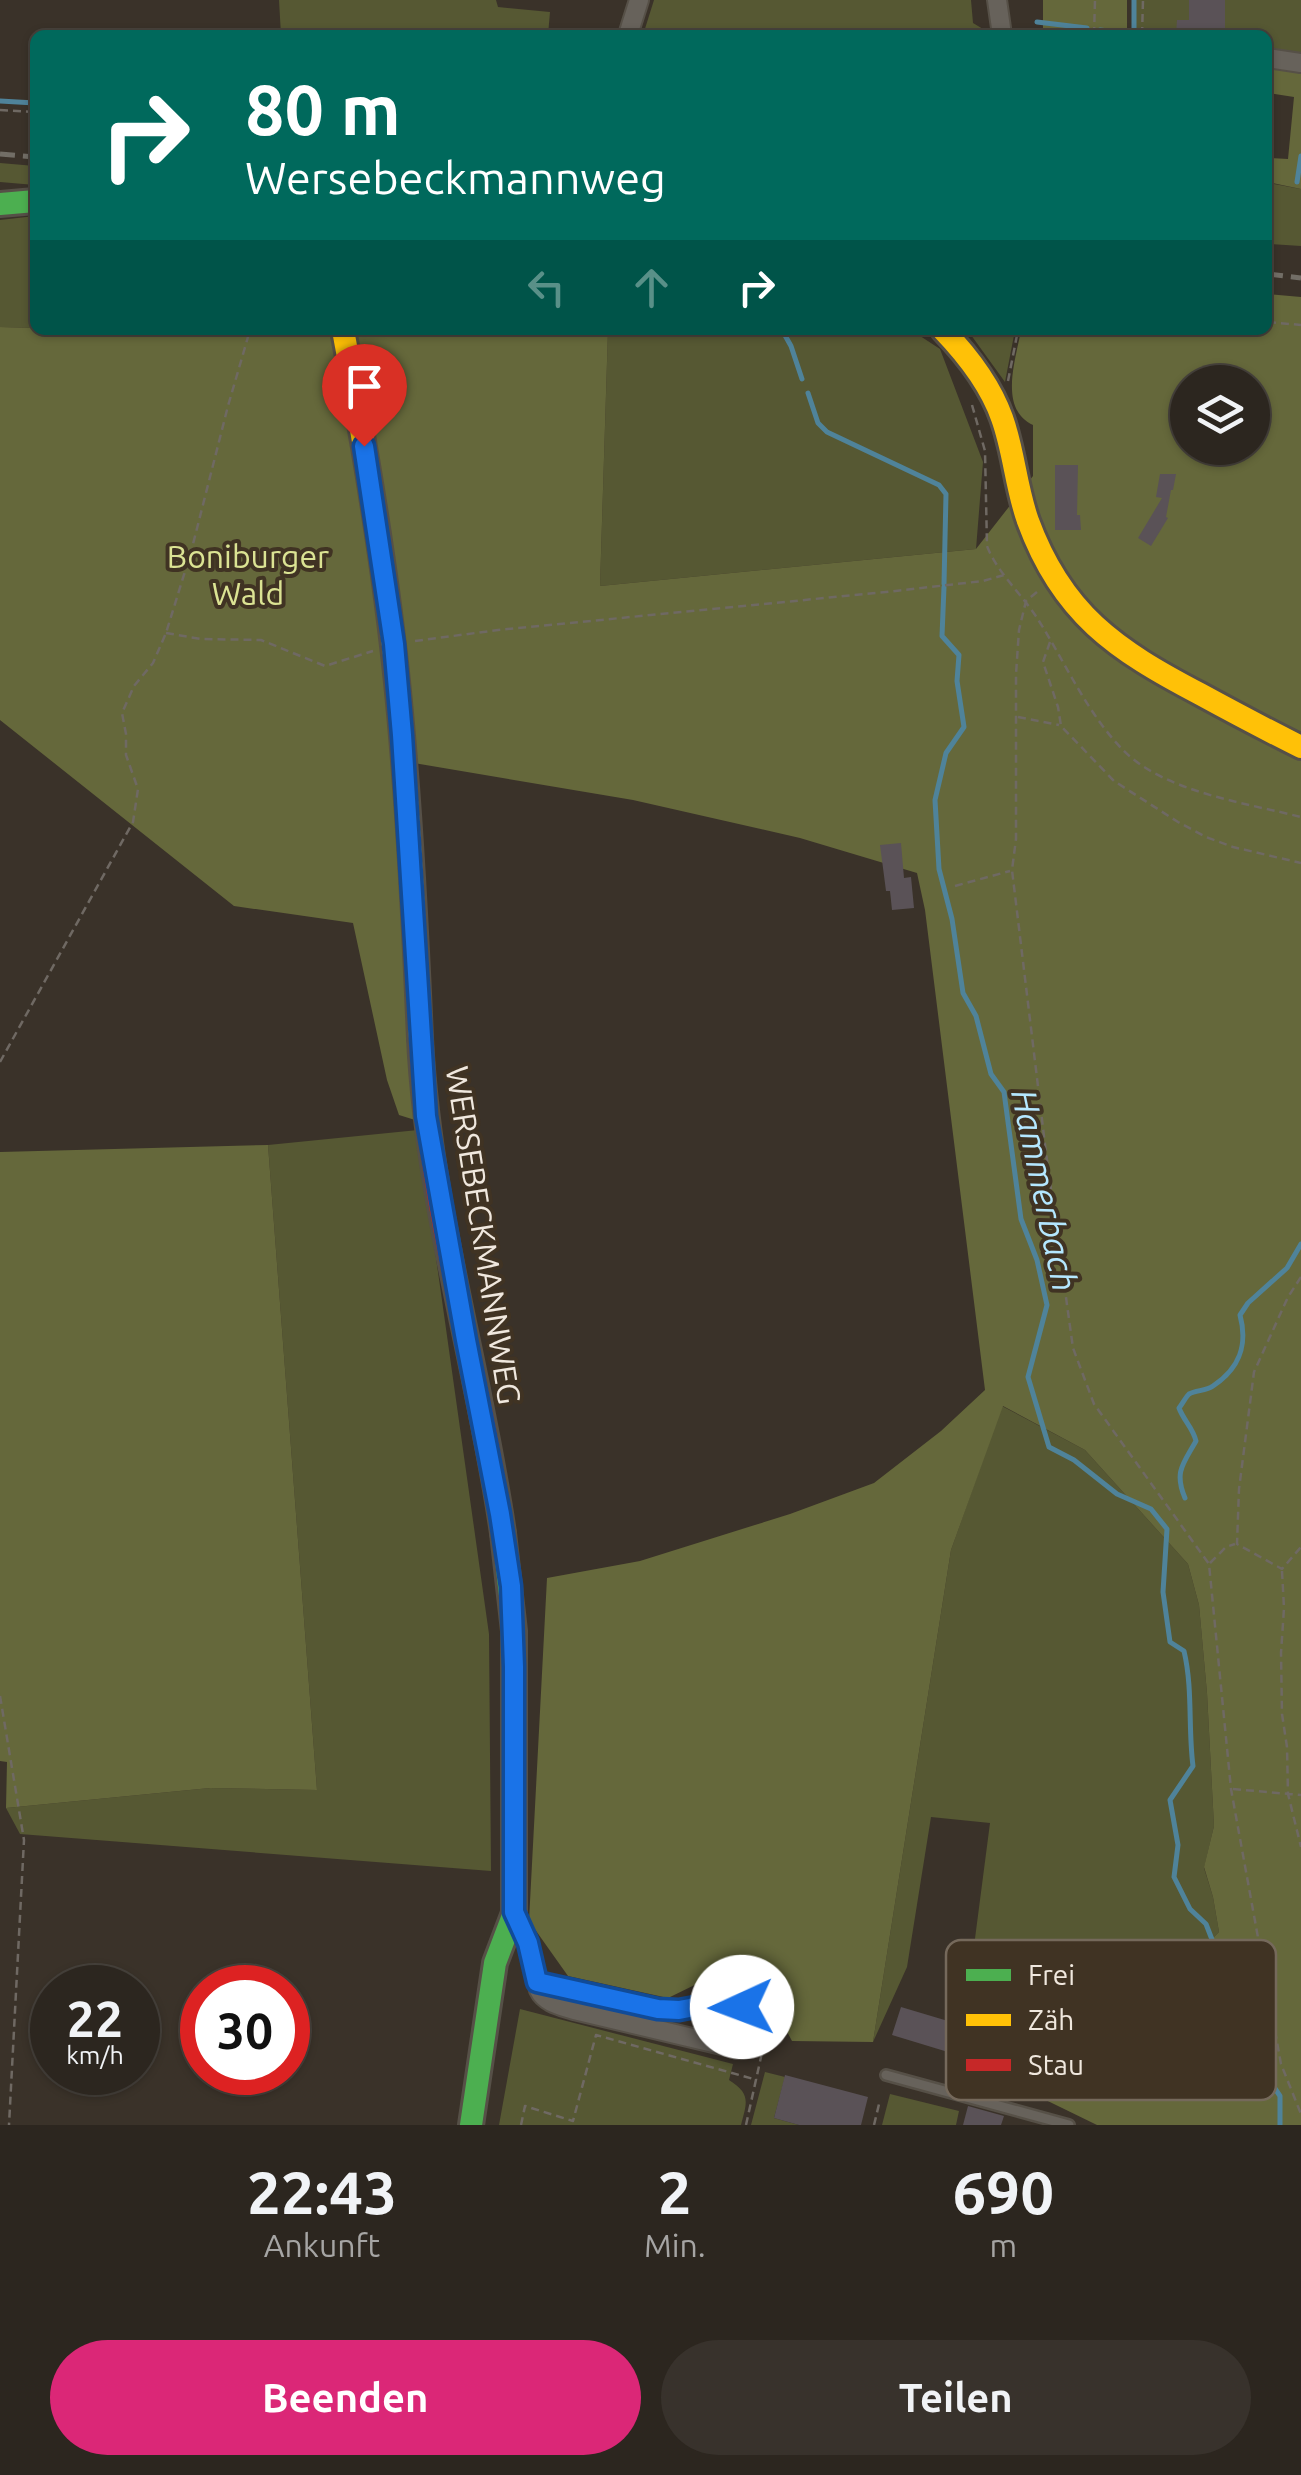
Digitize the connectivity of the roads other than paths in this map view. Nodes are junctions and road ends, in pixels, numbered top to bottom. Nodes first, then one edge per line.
1 (639, 0) edge
2 (997, 0) edge
3 (630, 30) edge
4 (1001, 30) edge
5 (1272, 59) edge
6 (1301, 63) edge
7 (30, 201) edge
8 (0, 204) edge
9 (344, 335) edge
10 (956, 335) edge
11 (1301, 747) edge
12 (514, 1912) junction
13 (537, 1982) junction
14 (886, 2075) dead end
15 (946, 2091) edge
16 (978, 2100) edge
17 (471, 2125) edge
18 (1070, 2125) edge

1 - 3 street
2 - 4 street
5 - 6 street
7 - 8 street
9 - 12 street, WERSEBECKMANNWEG
10 - 11 street
12 - 13 street, WERSEBECKMANNWEG
12 - 17 street, WERSEBECKMANNWEG
13 - 13 street
14 - 15 lane
16 - 18 lane

